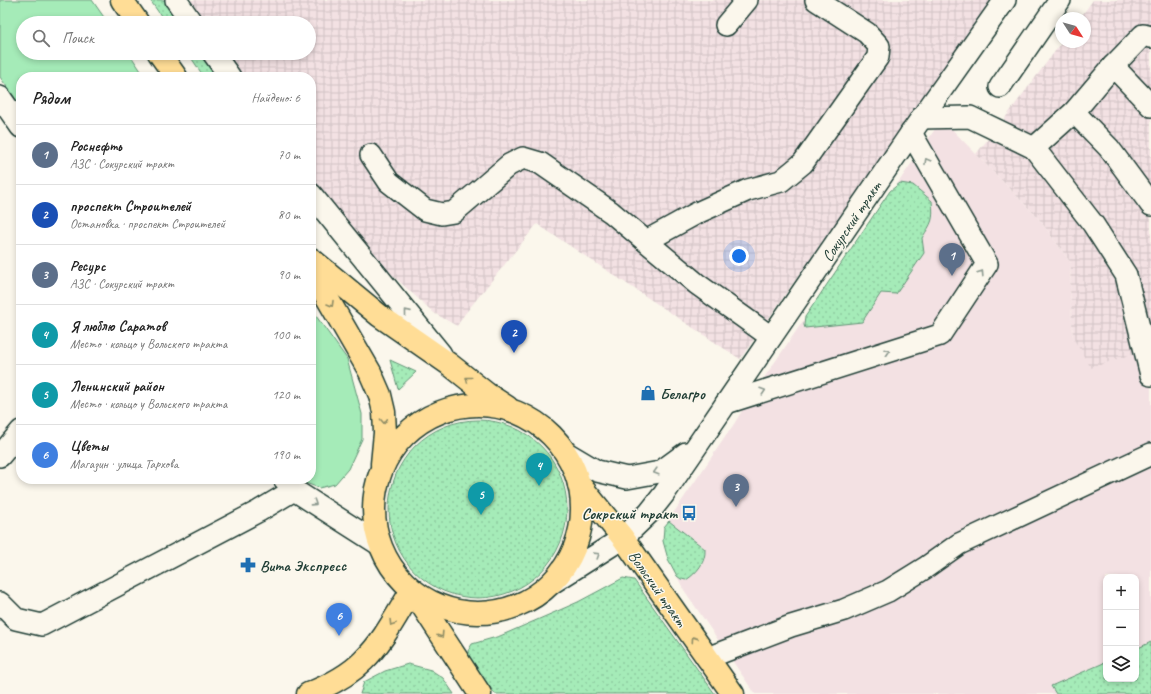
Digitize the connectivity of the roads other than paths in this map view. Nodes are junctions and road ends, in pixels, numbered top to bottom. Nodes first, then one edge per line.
1 (122, 0) edge
2 (176, 0) edge
3 (747, 0) edge
4 (816, 0) edge
5 (1005, 0) edge
6 (1060, 0) edge
7 (133, 16) edge
8 (187, 16) edge
9 (726, 25) dead end
10 (1151, 37) edge
11 (164, 60) edge
12 (218, 60) edge
13 (1113, 66) junction
14 (172, 72) edge
15 (226, 72) edge
16 (1000, 87) dead end
17 (0, 97) edge
18 (1151, 106) edge
19 (1074, 112) junction
20 (16, 120) edge
21 (916, 126) junction
22 (1034, 148) junction
23 (371, 155) dead end
24 (316, 200) edge
25 (1151, 204) edge
26 (646, 241) junction
27 (316, 263) edge
28 (316, 279) edge
29 (771, 337) junction
30 (449, 364) junction
31 (1151, 375) edge
32 (726, 403) junction
33 (509, 409) junction
34 (16, 437) edge
35 (699, 443) junction
36 (566, 452) junction
37 (1151, 454) edge
38 (0, 456) edge
39 (381, 471) junction
40 (289, 484) edge
41 (579, 484) junction
42 (623, 538) junction
43 (380, 545) junction
44 (552, 583) junction
45 (412, 590) junction
46 (0, 603) edge
47 (707, 658) junction
48 (308, 694) edge
49 (480, 694) edge
50 (733, 694) edge

1 - 7 main road
2 - 8 street
3 - 9 street
4 - 26 street
5 - 21 street, Сокурский тракт
6 - 16 street
10 - 13 street
11 - 14 main road
12 - 15 street
13 - 18 street
13 - 19 street
17 - 20 street
19 - 22 street
19 - 25 street
21 - 22 street
21 - 29 street, Сокурский тракт
32 -> 21 street
22 - 31 street
23 - 26 street
30 -> 24 street
26 - 29 street
27 - 30 main road
28 -> 39 main road
29 - 32 street, Сокурский тракт
33 -> 30 main road
32 - 35 street, Сокурский тракт
33 - 36 main road
33 - 39 main road
34 - 38 street
35 -> 36 street, Сокурский тракт
35 - 42 street, Сокурский тракт
36 - 41 main road
37 - 47 street
39 - 43 main road
40 -> 43 street
40 - 46 street
41 - 42 main road, Вольский тракт
41 - 44 main road
44 -> 42 street, Сокурский тракт
47 -> 42 main road, Вольский тракт
43 - 45 main road
44 - 45 main road
45 -> 48 main road
45 -> 49 main road
47 - 50 main road, Вольский тракт

